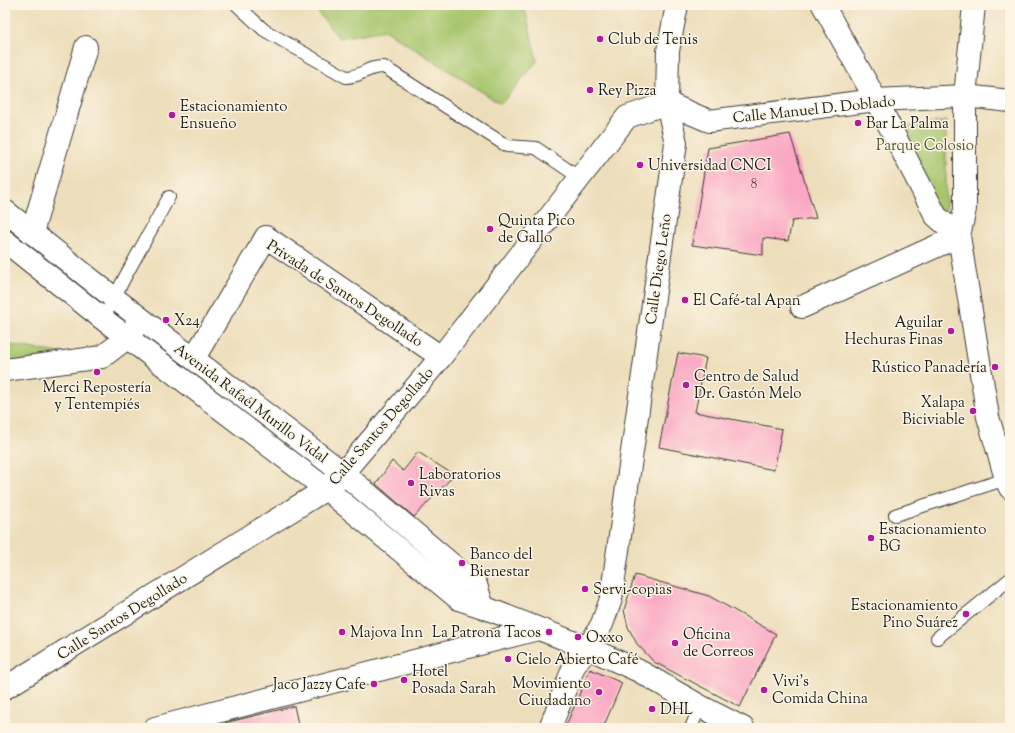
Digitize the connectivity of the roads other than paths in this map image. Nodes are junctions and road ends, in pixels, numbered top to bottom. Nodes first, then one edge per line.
1 (237, 5) edge
2 (677, 5) edge
3 (823, 5) edge
4 (974, 5) edge
5 (86, 47) dead end
6 (965, 96) junction
7 (876, 100) junction
8 (1010, 101) edge
9 (667, 103) junction
10 (580, 178) junction
11 (169, 197) dead end
12 (5, 211) edge
13 (32, 233) junction
14 (959, 236) junction
15 (5, 241) edge
16 (114, 298) junction
17 (802, 307) dead end
18 (103, 319) junction
19 (141, 319) junction
20 (127, 338) junction
21 (441, 357) junction
22 (194, 358) junction
23 (5, 370) edge
24 (343, 473) junction
25 (1008, 484) edge
26 (326, 489) junction
27 (895, 515) dead end
28 (1010, 579) edge
29 (483, 607) junction
30 (538, 629) junction
31 (936, 638) dead end
32 (588, 648) junction
33 (5, 688) edge
34 (700, 706) junction
35 (200, 723) edge
36 (155, 728) edge
37 (550, 728) edge
38 (691, 728) edge
39 (743, 728) edge

1 - 10 lane
2 - 9 main road, Calle Diego Leño
3 - 7 main road
4 - 6 main road
5 - 13 main road
6 - 7 main road, Calle Manuel D. Doblado
6 - 8 main road, Calle Manuel D. Doblado
6 - 14 main road
7 - 9 main road, Calle Manuel D. Doblado
7 - 14 main road
9 - 10 main road, Calle Santos Degollado
9 - 32 main road, Calle Diego Leño
10 - 21 main road, Calle Santos Degollado
11 - 16 lane
12 - 13 main road, Avenida Rafaél Murillo Vidal
13 - 16 main road, Avenida Rafaél Murillo Vidal
14 - 17 main road
14 - 25 main road
15 - 18 main road, Avenida Rafaél Murillo Vidal
16 - 18 lane
16 - 19 main road, Avenida Rafaél Murillo Vidal
18 - 20 main road, Avenida Rafaél Murillo Vidal
19 - 20 main road
19 - 22 main road, Avenida Rafaél Murillo Vidal
20 - 23 main road
20 - 26 main road, Avenida Rafaél Murillo Vidal
21 - 22 main road, Privada de Santos Degollado
21 - 24 main road, Calle Santos Degollado
22 - 24 main road, Avenida Rafaél Murillo Vidal
24 - 26 main road, Calle Santos Degollado
24 - 29 main road, Avenida Rafaél Murillo Vidal
25 - 27 lane
26 - 29 main road, Avenida Rafaél Murillo Vidal
26 - 33 main road, Calle Santos Degollado
28 - 31 lane
29 - 30 main road, Avenida Rafaél Murillo Vidal
30 - 32 main road, Avenida Rafaél Murillo Vidal
30 - 35 main road
32 - 34 main road, Avenida Rafaél Murillo Vidal
32 - 37 main road, Calle Diego Leño
34 - 38 lane
34 - 39 main road, Avenida Rafaél Murillo Vidal
35 - 36 main road

